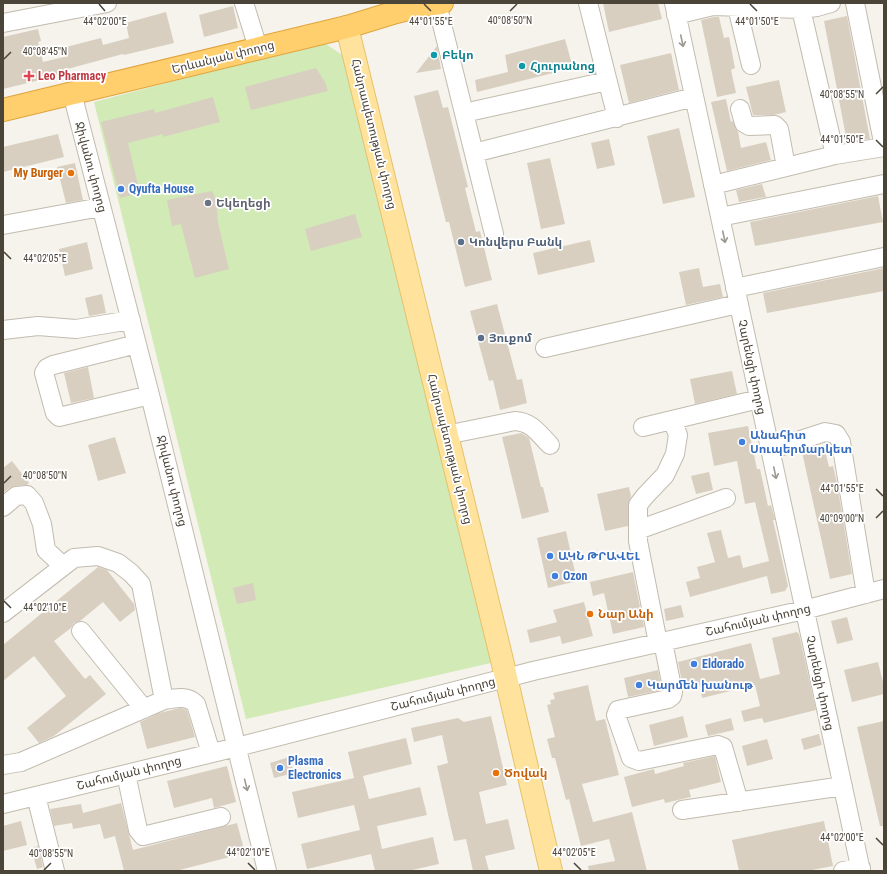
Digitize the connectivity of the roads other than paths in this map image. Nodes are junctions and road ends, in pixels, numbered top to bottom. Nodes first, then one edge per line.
1 (107, 3) edge
2 (244, 3) edge
3 (588, 3) edge
4 (832, 3) edge
5 (855, 3) edge
6 (432, 4) edge
7 (737, 8) junction
8 (675, 9) edge
9 (801, 9) junction
10 (3, 23) edge
11 (347, 27) junction
12 (258, 48) junction
13 (751, 65) dead end
14 (608, 81) junction
15 (72, 93) junction
16 (694, 97) junction
17 (740, 109) dead end
18 (3, 110) edge
19 (464, 113) junction
20 (617, 118) junction
21 (883, 141) edge
22 (474, 153) junction
23 (835, 155) junction
24 (786, 167) junction
25 (884, 184) edge
26 (713, 185) junction
27 (101, 207) junction
28 (720, 218) junction
29 (3, 225) edge
30 (494, 234) dead end
31 (884, 257) edge
32 (736, 296) junction
33 (131, 320) junction
34 (3, 330) edge
35 (137, 344) junction
36 (545, 348) dead end
37 (150, 395) junction
38 (759, 399) junction
39 (672, 420) junction
40 (643, 427) dead end
41 (446, 435) junction
42 (550, 445) dead end
43 (770, 450) junction
44 (726, 498) dead end
45 (3, 508) edge
46 (638, 530) junction
47 (63, 566) junction
48 (884, 589) edge
49 (866, 594) junction
50 (804, 610) junction
51 (3, 613) edge
52 (81, 631) dead end
53 (660, 643) junction
54 (505, 678) junction
55 (164, 700) junction
56 (144, 709) junction
57 (237, 747) junction
58 (211, 753) junction
59 (3, 765) edge
60 (126, 774) junction
61 (843, 786) junction
62 (36, 796) junction
63 (739, 802) junction
64 (3, 804) edge
65 (682, 810) dead end
66 (221, 817) dead end
67 (855, 870) edge
68 (55, 871) edge
69 (267, 871) edge
70 (551, 871) edge

1 - 10 street
2 - 12 street
3 - 14 street
4 - 9 street
5 - 21 street
6 - 11 highway, Երևանյան փողոց
6 - 19 street
7 - 8 street
7 - 9 street
7 - 13 street
8 -> 16 street, Չարենցի փողոց
9 - 23 street
11 - 12 highway, Երևանյան փողոց
11 - 41 main road, Հանրապետության փողոց
12 - 15 highway, Երևանյան փողոց
14 - 19 street
14 - 20 street
15 - 18 highway, Երևանյան փողոց
15 - 27 street, Ջիվանու փողոց
16 - 20 street
16 - 26 street, Չարենցի փողոց
17 - 24 street
19 - 22 street
20 - 22 street
21 - 23 street
22 - 30 street
23 - 24 street
24 - 26 street
25 - 28 street
26 - 28 street, Չարենցի փողոց
27 - 29 street
27 - 33 street, Ջիվանու փողոց
28 -> 32 street, Չարենցի փողոց
31 - 32 street
32 - 36 street
32 - 38 street, Չարենցի փողոց
33 - 34 street
33 - 35 street, Ջիվանու փողոց
35 - 37 street, Ջիվանու փողոց
35 - 37 street
37 - 57 street, Ջիվանու փողոց
38 - 39 street
38 - 43 street, Չարենցի փողոց
39 - 40 street
39 - 46 street
41 - 42 street
41 - 54 main road, Հանրապետության փողոց
43 - 49 street
43 -> 50 street, Չարենցի փողոց
44 - 46 street
45 - 47 street
46 - 53 street
47 - 51 street
47 - 55 street
48 - 49 street, Շահումյան փողոց
49 - 50 street, Շահումյան փողոց
50 - 53 street, Շահումյան փողոց
50 - 61 street, Չարենցի փողոց
52 - 56 street
53 - 54 street, Շահումյան փողոց
53 - 63 street
54 - 57 street, Շահումյան փողոց
54 - 70 main road, Հանրապետության փողոց
55 - 56 street
55 - 58 street
56 - 59 street
57 - 58 street, Շահումյան փողոց
57 -> 69 street, Ջիվանու փողոց
58 - 60 street, Շահումյան փողոց
60 - 62 street, Շահումյան փողոց
60 - 66 street
61 - 63 street
61 - 67 street, Չարենցի փողոց
62 - 64 street, Շահումյան փողոց
62 - 68 street
63 - 65 street

